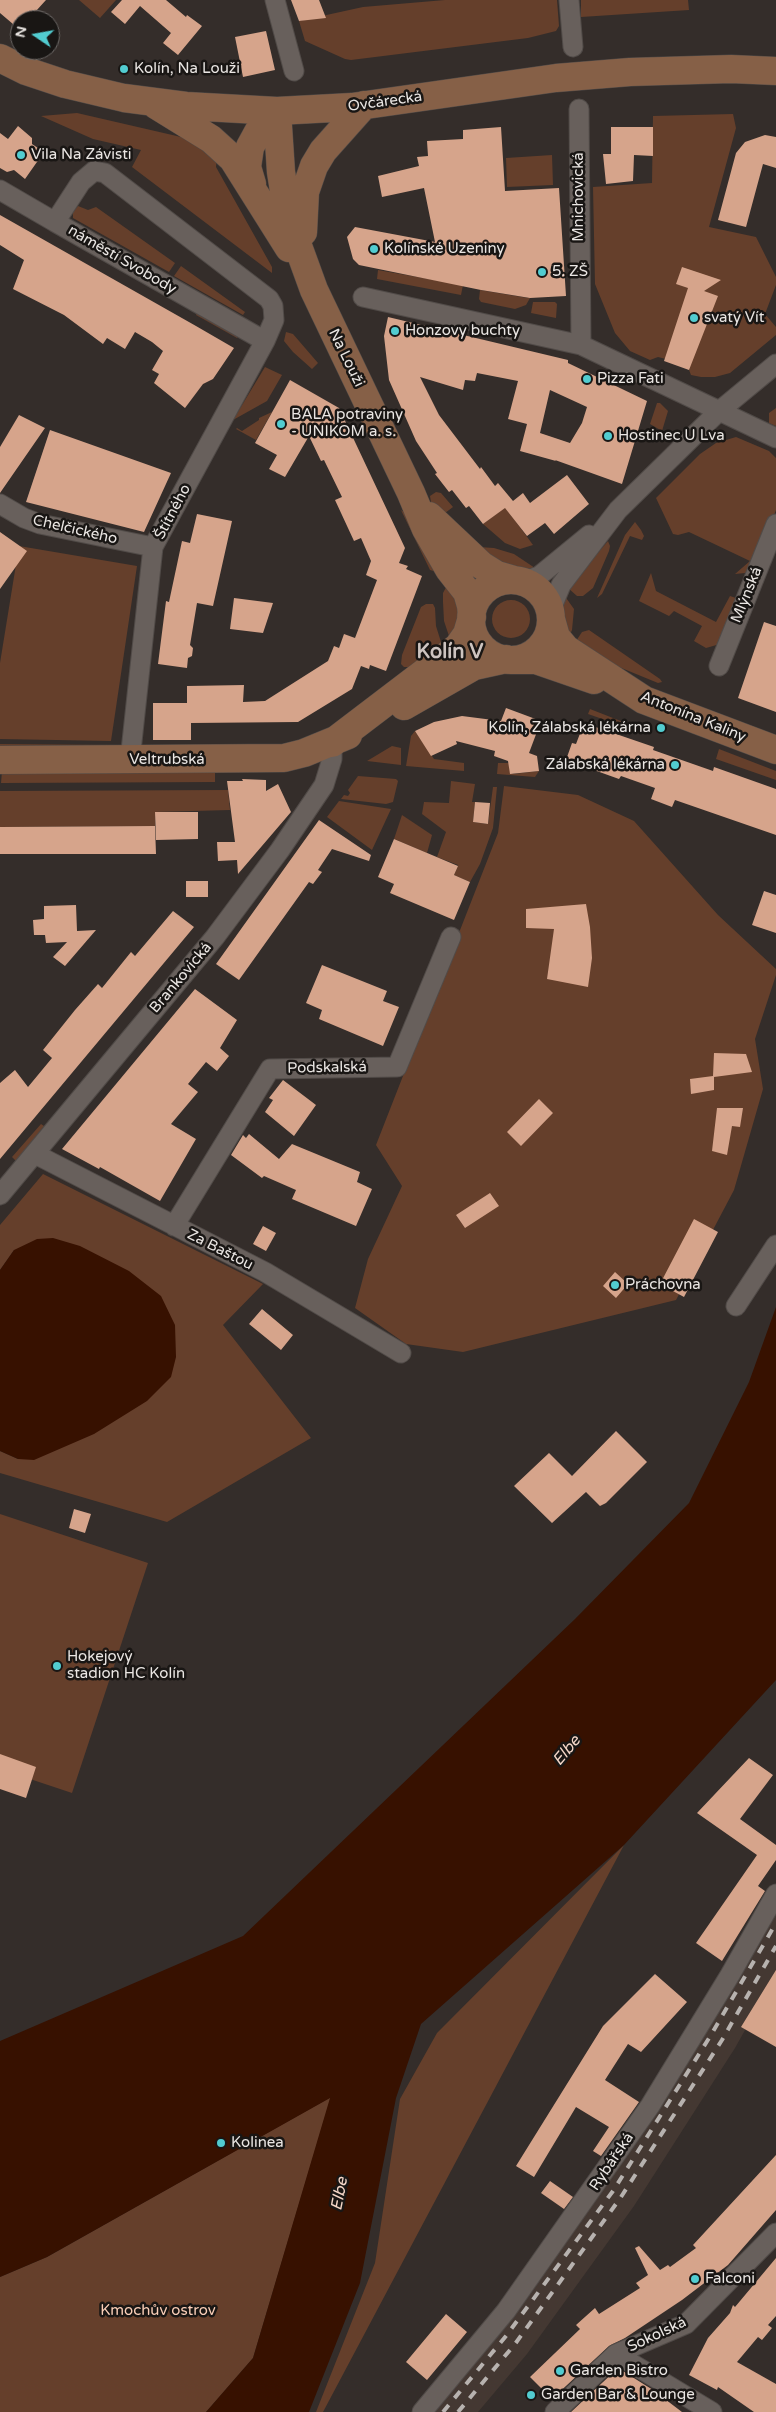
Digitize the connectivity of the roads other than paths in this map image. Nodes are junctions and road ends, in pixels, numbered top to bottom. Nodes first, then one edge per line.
1 (275, 0) edge
2 (570, 0) edge
3 (573, 46) dead end
4 (0, 58) edge
5 (294, 71) dead end
6 (776, 71) edge
7 (150, 102) junction
8 (364, 105) junction
9 (579, 109) dead end
10 (277, 111) junction
11 (0, 190) edge
12 (255, 192) junction
13 (55, 222) junction
14 (314, 290) junction
15 (363, 297) dead end
16 (265, 341) junction
17 (580, 345) junction
18 (776, 364) edge
19 (718, 412) junction
20 (776, 438) edge
21 (411, 493) junction
22 (0, 504) edge
23 (618, 510) junction
24 (776, 524) edge
25 (153, 547) junction
26 (514, 580) junction
27 (472, 617) junction
28 (551, 618) junction
29 (509, 659) junction
30 (719, 666) dead end
31 (644, 700) junction
32 (332, 743) junction
33 (776, 750) edge
34 (0, 760) edge
35 (130, 760) junction
36 (452, 938) dead end
37 (35, 1154) junction
38 (3, 1184) edge
39 (174, 1226) junction
40 (776, 1245) edge
41 (736, 1306) dead end
42 (401, 1353) dead end
43 (776, 1894) edge
44 (776, 2233) edge
45 (616, 2354) junction
46 (422, 2412) edge
47 (555, 2412) edge
48 (712, 2412) edge

1 - 5 street
2 - 3 street
4 - 7 street, Ovčárecká
6 - 8 street, Ovčárecká
7 - 10 street, Ovčárecká
7 - 12 street
8 - 10 street, Ovčárecká
8 - 14 street
9 - 17 street, Mnichovická
10 - 12 street
10 - 14 street, Na Louži
11 - 13 street
12 - 14 street
13 - 16 street, náměstí Svobody
13 - 16 street, náměstí Svobody
14 - 21 street, Na Louži
15 - 17 street
16 - 25 street, Štítného
17 - 19 street
18 - 19 street
19 - 20 street
19 - 23 street
21 - 26 street
21 - 27 street, Na Louži
22 - 25 street, Chelčického
23 - 26 street
23 - 28 street
24 - 30 street, Mlýnská
25 - 35 street, Štítného
26 - 27 street
26 - 28 street
27 - 29 street
27 - 32 street
28 - 29 street
28 - 31 street, Antonína Kaliny
29 - 31 street
29 - 32 street
31 - 33 street, Antonína Kaliny
32 - 35 street, Veltrubská
32 - 37 street, Brankovická
34 - 35 street, Veltrubská
36 - 39 street, Podskalská
37 - 38 street, Brankovická
37 - 39 street, Za Baštou
39 - 42 street, Za Baštou
40 - 41 street
43 - 46 street, Rybářská
44 - 45 street, Sokolská
45 - 47 street, Sokolská
45 - 48 street

